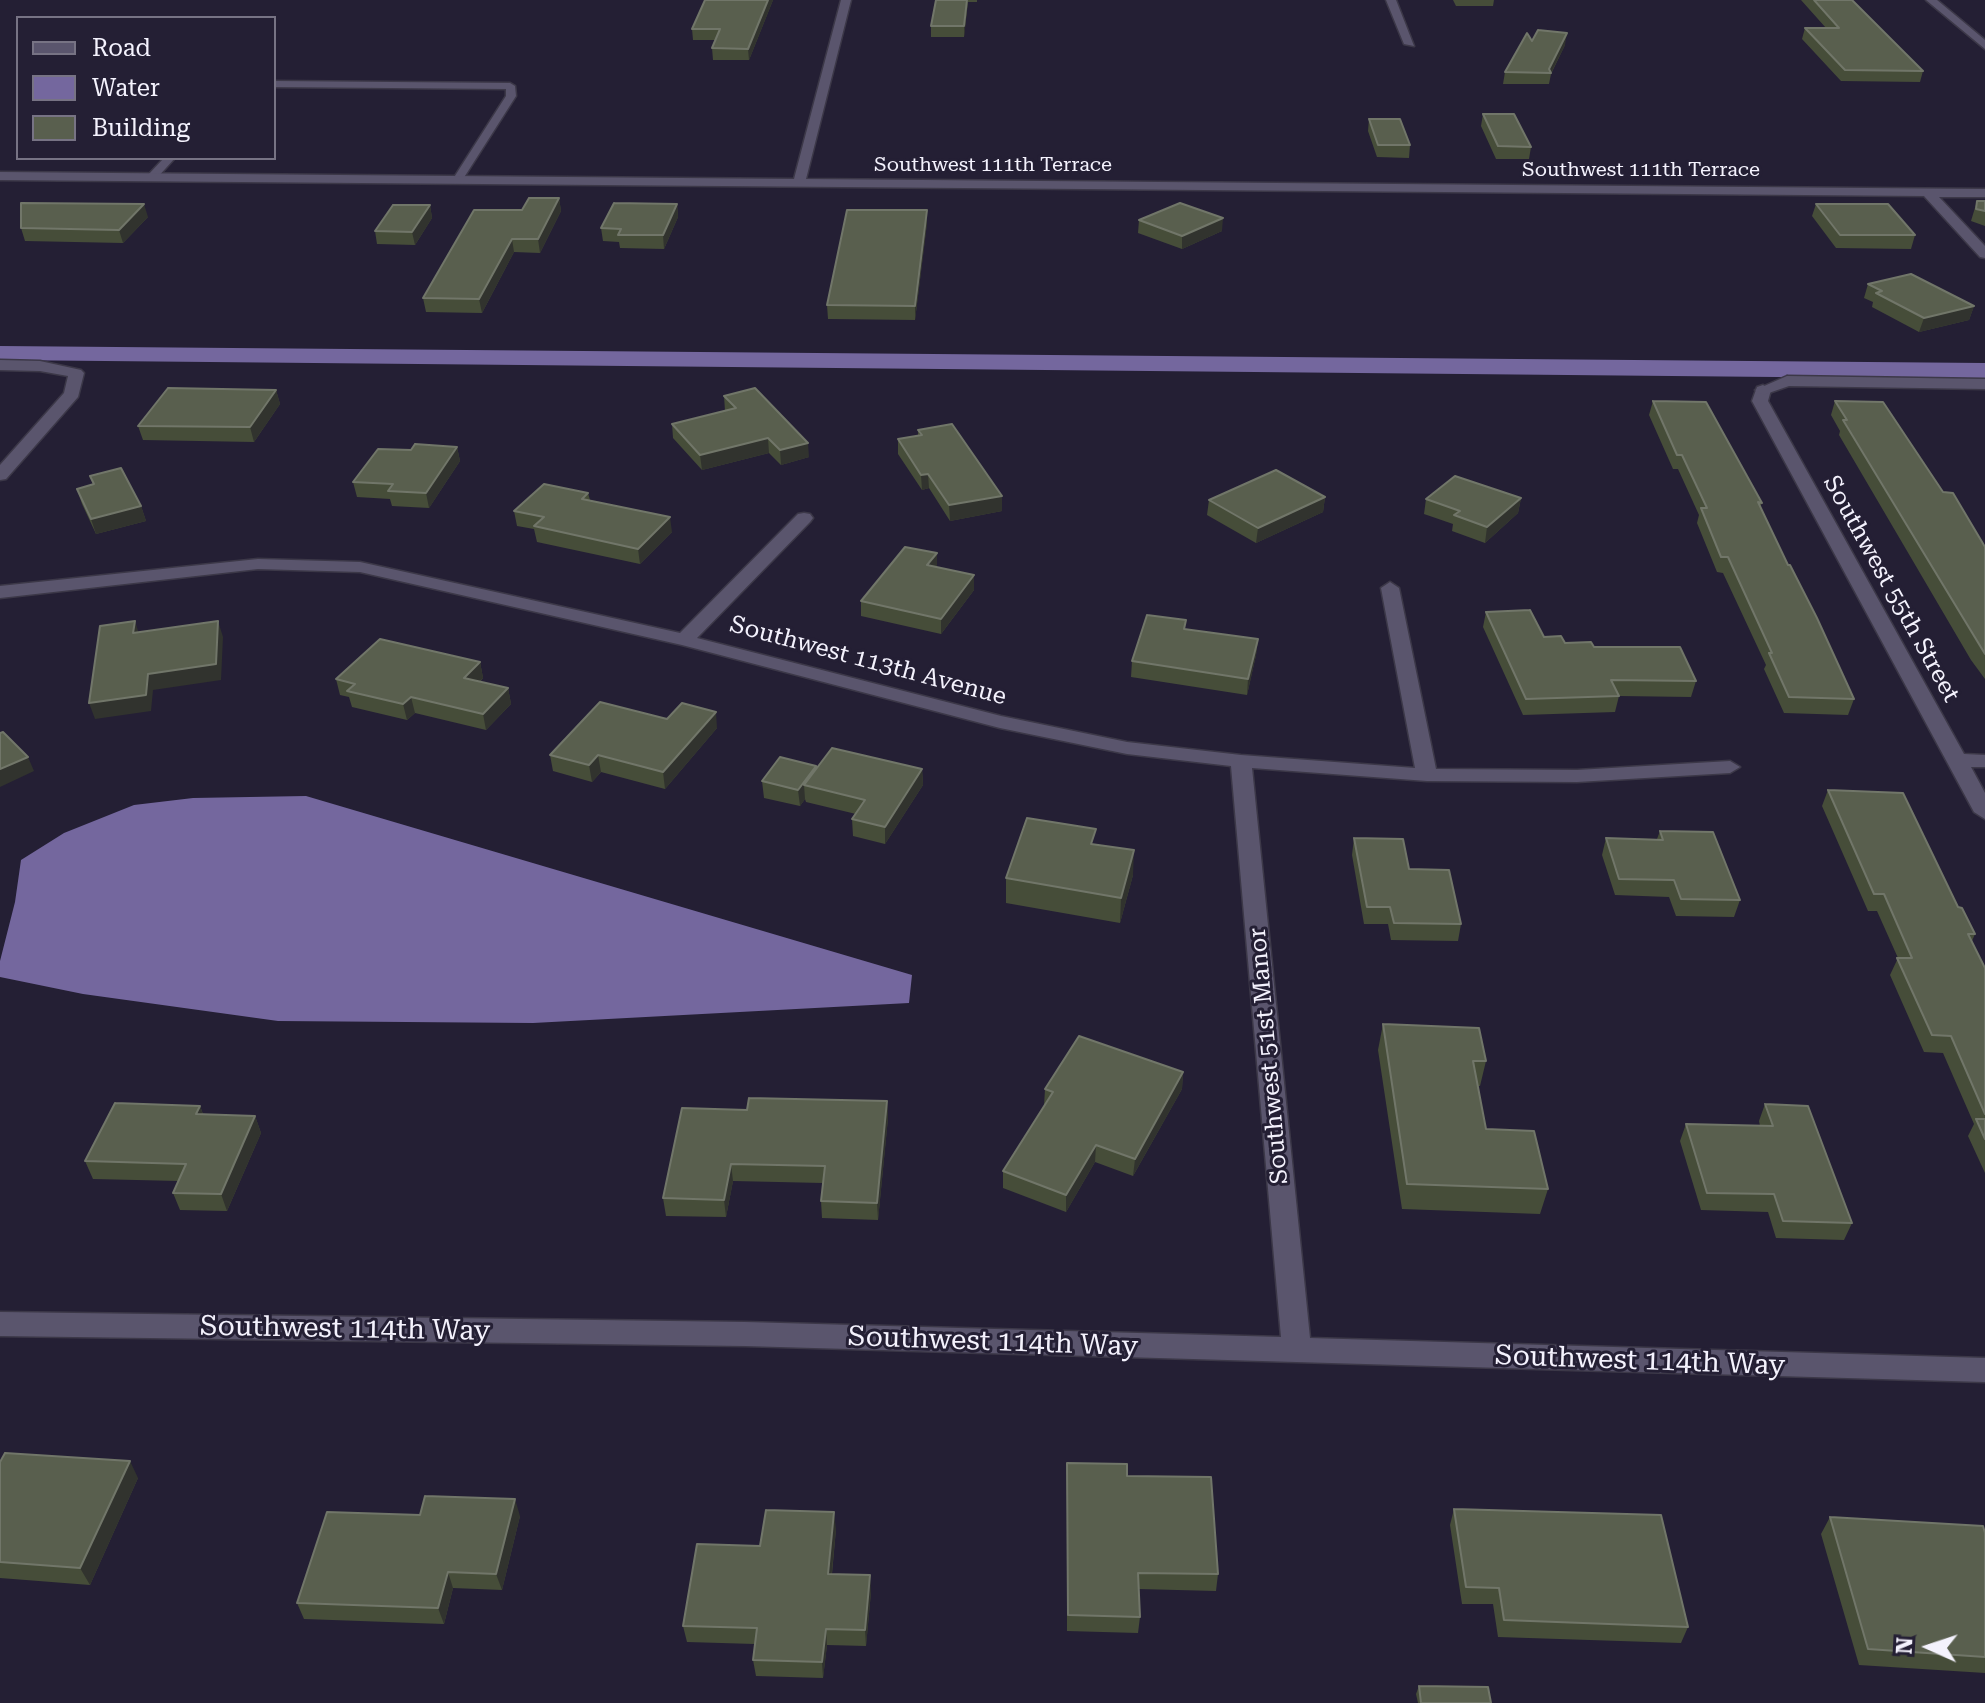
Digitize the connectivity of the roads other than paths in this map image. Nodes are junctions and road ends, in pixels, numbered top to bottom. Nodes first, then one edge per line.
1 (846, 0) edge
2 (1391, 0) edge
3 (1931, 0) edge
4 (1410, 44) dead end
5 (1985, 46) edge
6 (276, 84) edge
7 (168, 160) edge
8 (0, 176) edge
9 (152, 177) junction
10 (458, 179) junction
11 (799, 183) junction
12 (1928, 193) junction
13 (1985, 193) edge
14 (1985, 254) edge
15 (0, 365) edge
16 (1985, 384) edge
17 (0, 475) edge
18 (804, 518) dead end
19 (1390, 588) dead end
20 (0, 592) edge
21 (684, 640) junction
22 (1957, 760) junction
23 (1241, 761) junction
24 (1985, 761) edge
25 (1730, 767) dead end
26 (1427, 775) junction
27 (1985, 812) edge
28 (0, 1324) edge
29 (1297, 1352) junction
30 (1985, 1370) edge

1 - 11 street
2 - 4 street
3 - 5 street
6 - 10 lane
7 - 9 lane
8 - 9 street, Southwest 111th Terrace
9 - 10 street, Southwest 111th Terrace
10 - 11 street, Southwest 111th Terrace
11 - 12 street, Southwest 111th Terrace
12 - 13 street, Southwest 111th Terrace
12 - 14 street
15 - 17 street
16 - 22 street, Southwest 55th Street
18 - 21 street
19 - 26 street
20 - 21 street, Southwest 113th Avenue
21 - 23 street, Southwest 113th Avenue
22 - 24 street
22 - 27 street, Southwest 55th Street
23 - 26 street, Southwest 113th Avenue
23 - 29 street, Southwest 51st Manor
25 - 26 street, Southwest 113th Avenue
28 - 29 street, Southwest 114th Way
29 - 30 street, Southwest 114th Way

